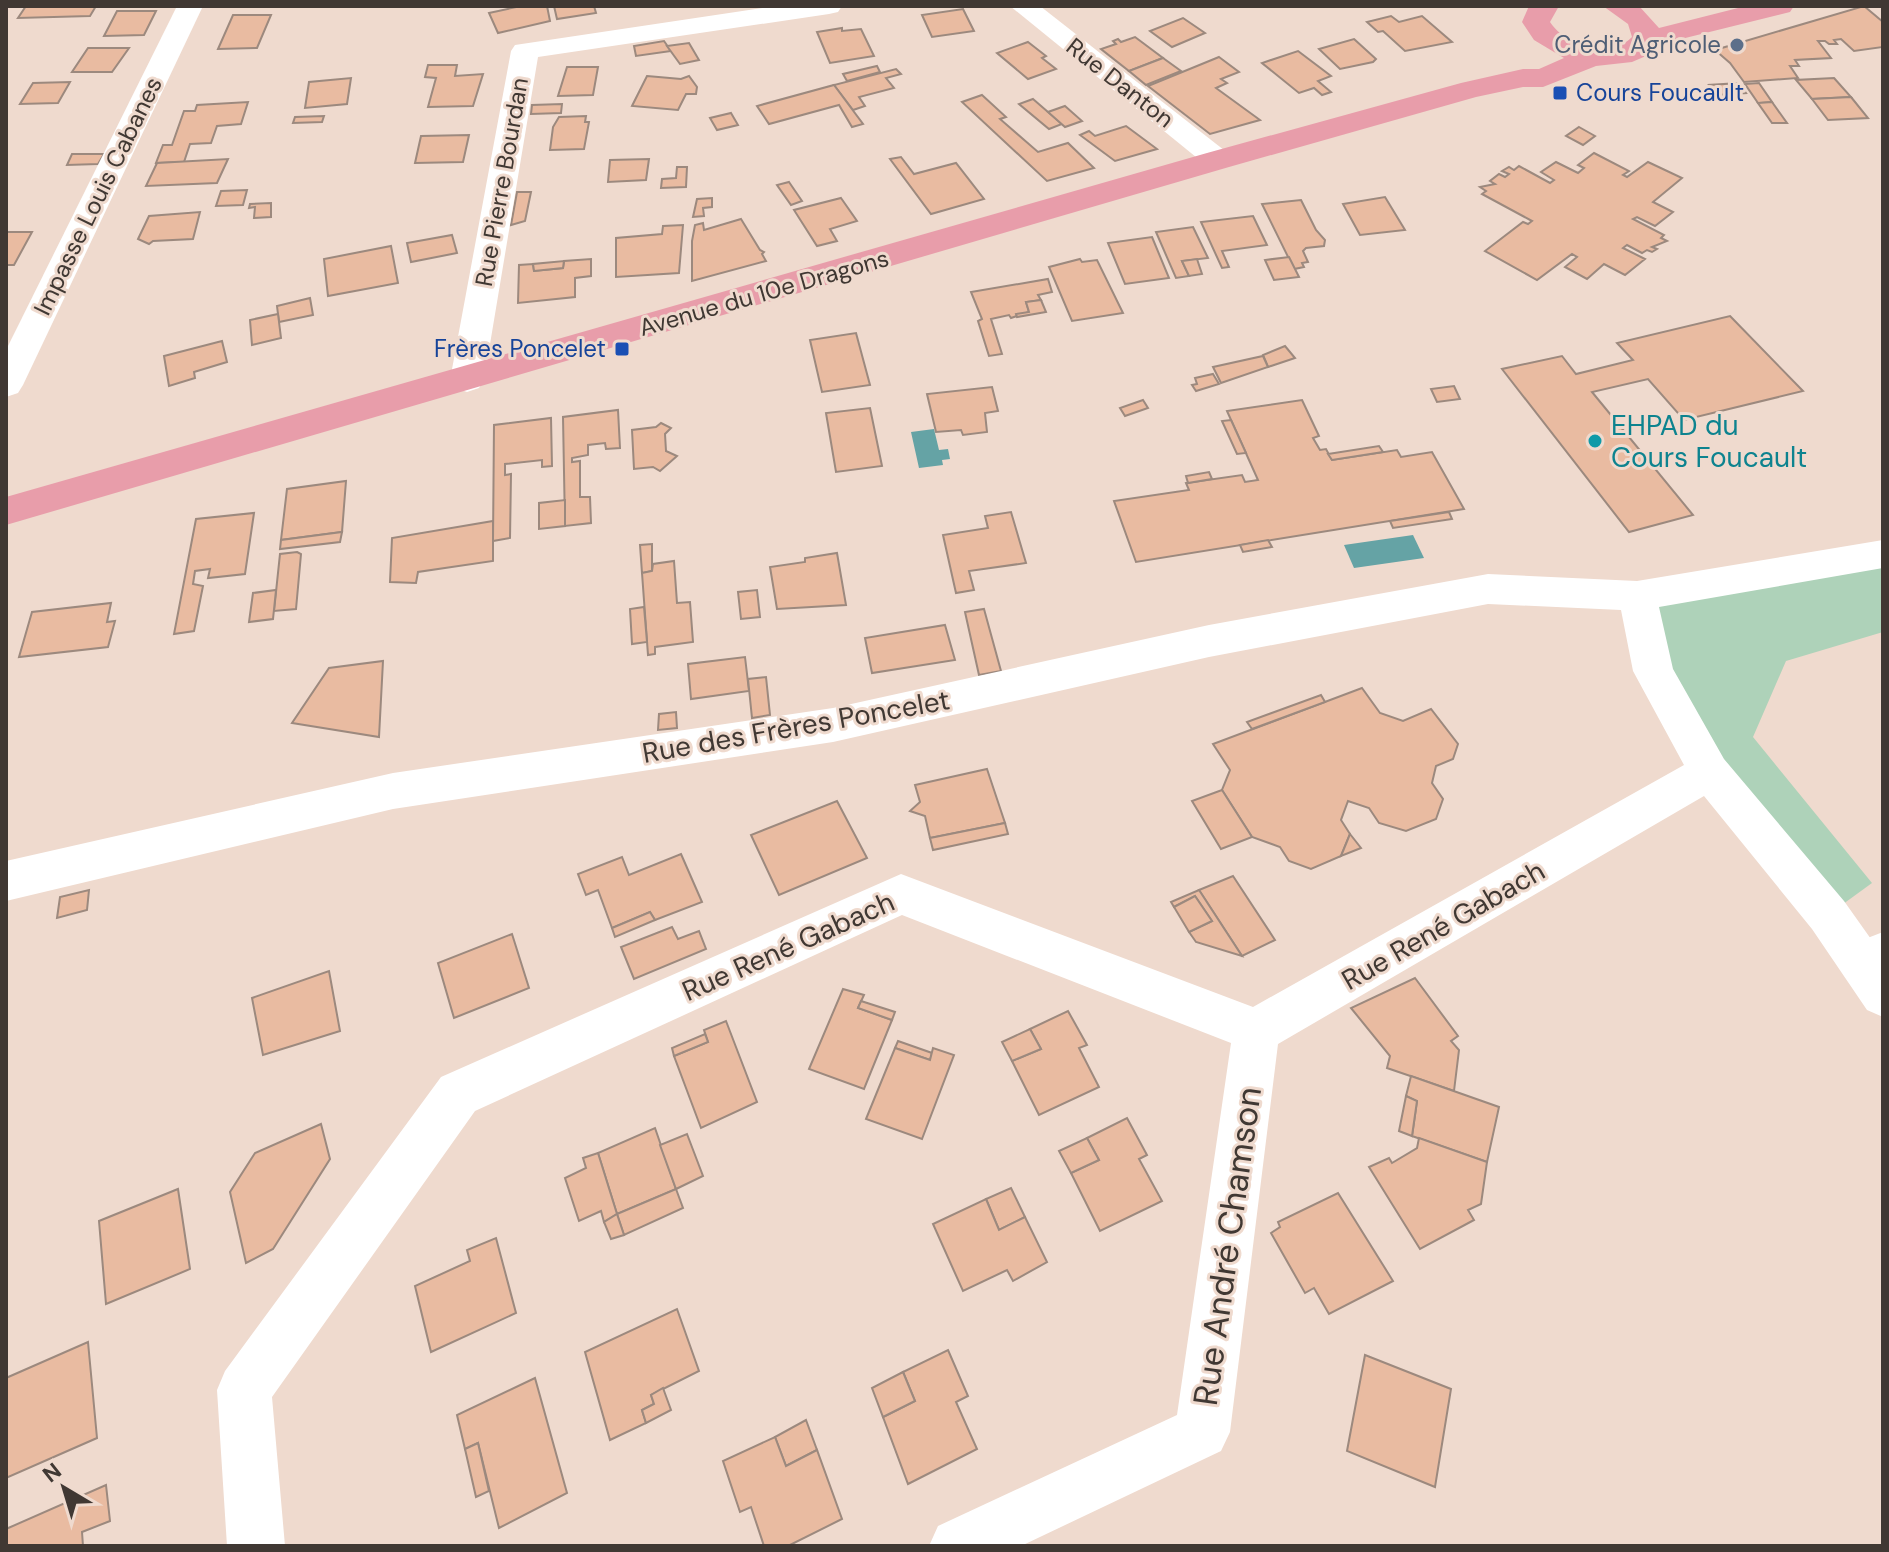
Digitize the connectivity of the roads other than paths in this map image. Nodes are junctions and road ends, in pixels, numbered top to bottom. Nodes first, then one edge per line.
1 (190, 6) edge
2 (829, 6) edge
3 (1023, 6) edge
4 (1545, 6) edge
5 (1729, 6) edge
6 (1780, 6) edge
7 (1623, 8) edge
8 (1546, 37) junction
9 (1647, 39) junction
10 (1594, 56) junction
11 (1523, 78) junction
12 (1218, 160) junction
13 (467, 380) junction
14 (6, 385) edge
15 (6, 511) edge
16 (1883, 554) edge
17 (1637, 596) junction
18 (1709, 772) junction
19 (6, 881) edge
20 (1869, 948) edge
21 (1883, 995) edge
22 (1256, 1031) junction
23 (256, 1546) edge
24 (958, 1546) edge

1 - 14 street, Impasse Louis Cabanes
2 - 13 street, Rue Pierre Bourdan
3 - 12 street, Rue Danton
4 - 8 main road
5 - 7 main road
6 - 9 main road
7 - 9 main road
8 - 10 main road
8 - 11 main road
9 - 10 main road
10 - 11 main road, Avenue du 10e Dragons
11 - 12 main road, Avenue du 10e Dragons
12 - 13 main road, Avenue du 10e Dragons
13 - 15 main road, Avenue du 10e Dragons
16 - 17 street, Rue des Frères Poncelet
17 - 18 street
17 - 19 street, Rue des Frères Poncelet
18 - 20 street
18 - 22 street, Rue René Gabach
20 - 21 street
22 - 23 street, Rue René Gabach
22 - 24 street, Rue André Chamson

